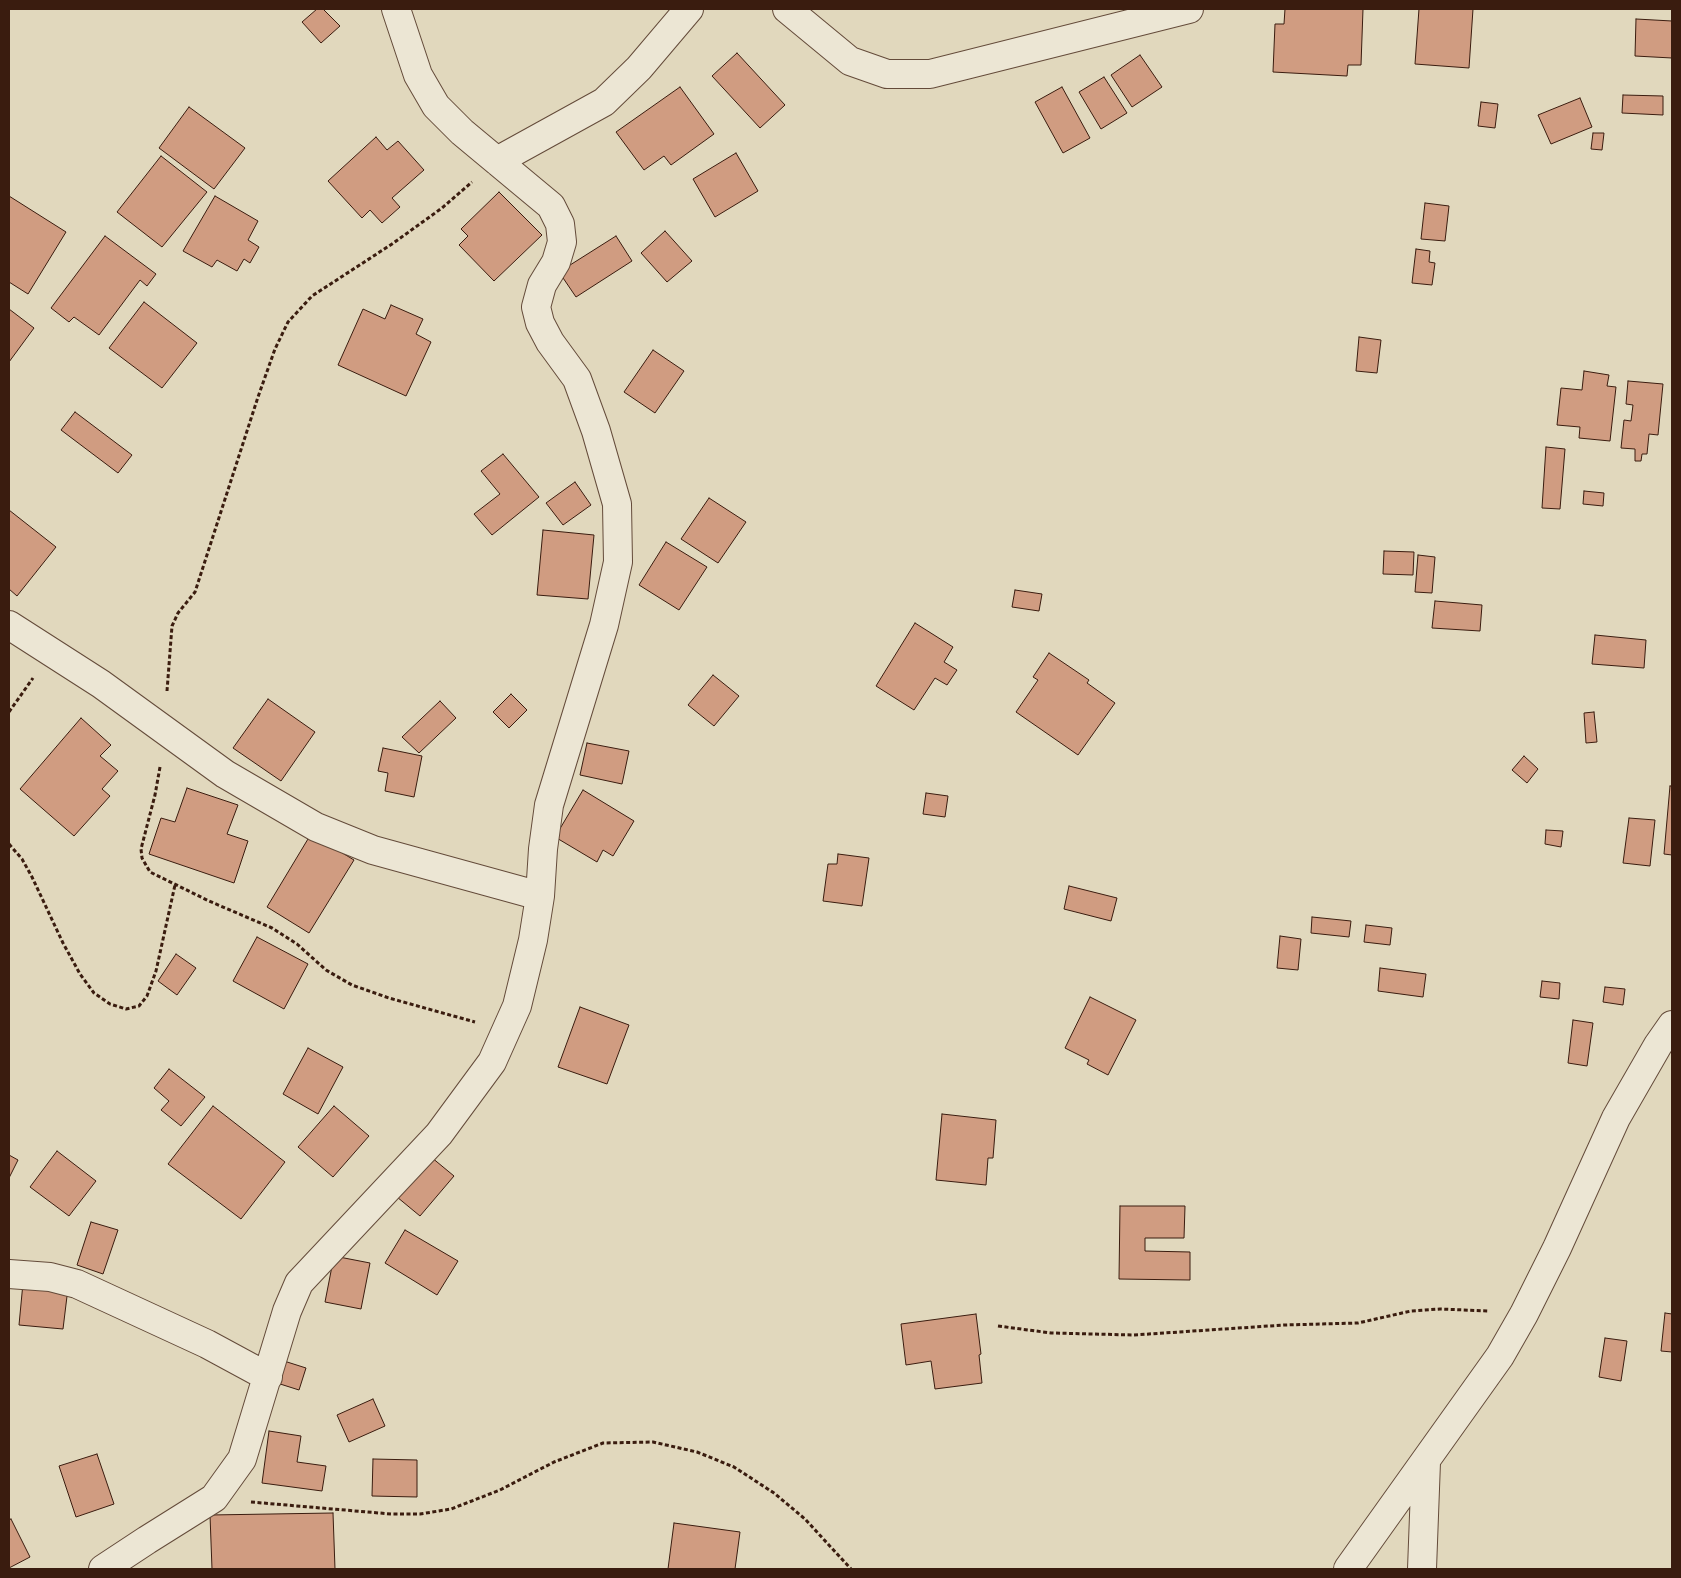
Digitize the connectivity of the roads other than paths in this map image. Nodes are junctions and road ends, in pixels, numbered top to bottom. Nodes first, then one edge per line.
1 (396, 9) edge
2 (690, 9) edge
3 (787, 9) edge
4 (1189, 9) edge
5 (497, 161) junction
6 (9, 625) edge
7 (540, 896) junction
8 (1672, 1025) edge
9 (9, 1274) edge
10 (268, 1377) junction
11 (1426, 1462) junction
12 (103, 1569) edge
13 (1348, 1569) edge
14 (1422, 1569) edge

1 - 5 street
2 - 5 street
3 - 4 street
5 - 7 street
6 - 7 street
7 - 10 street
8 - 11 street
9 - 10 street
10 - 12 street
11 - 13 street
11 - 14 street

